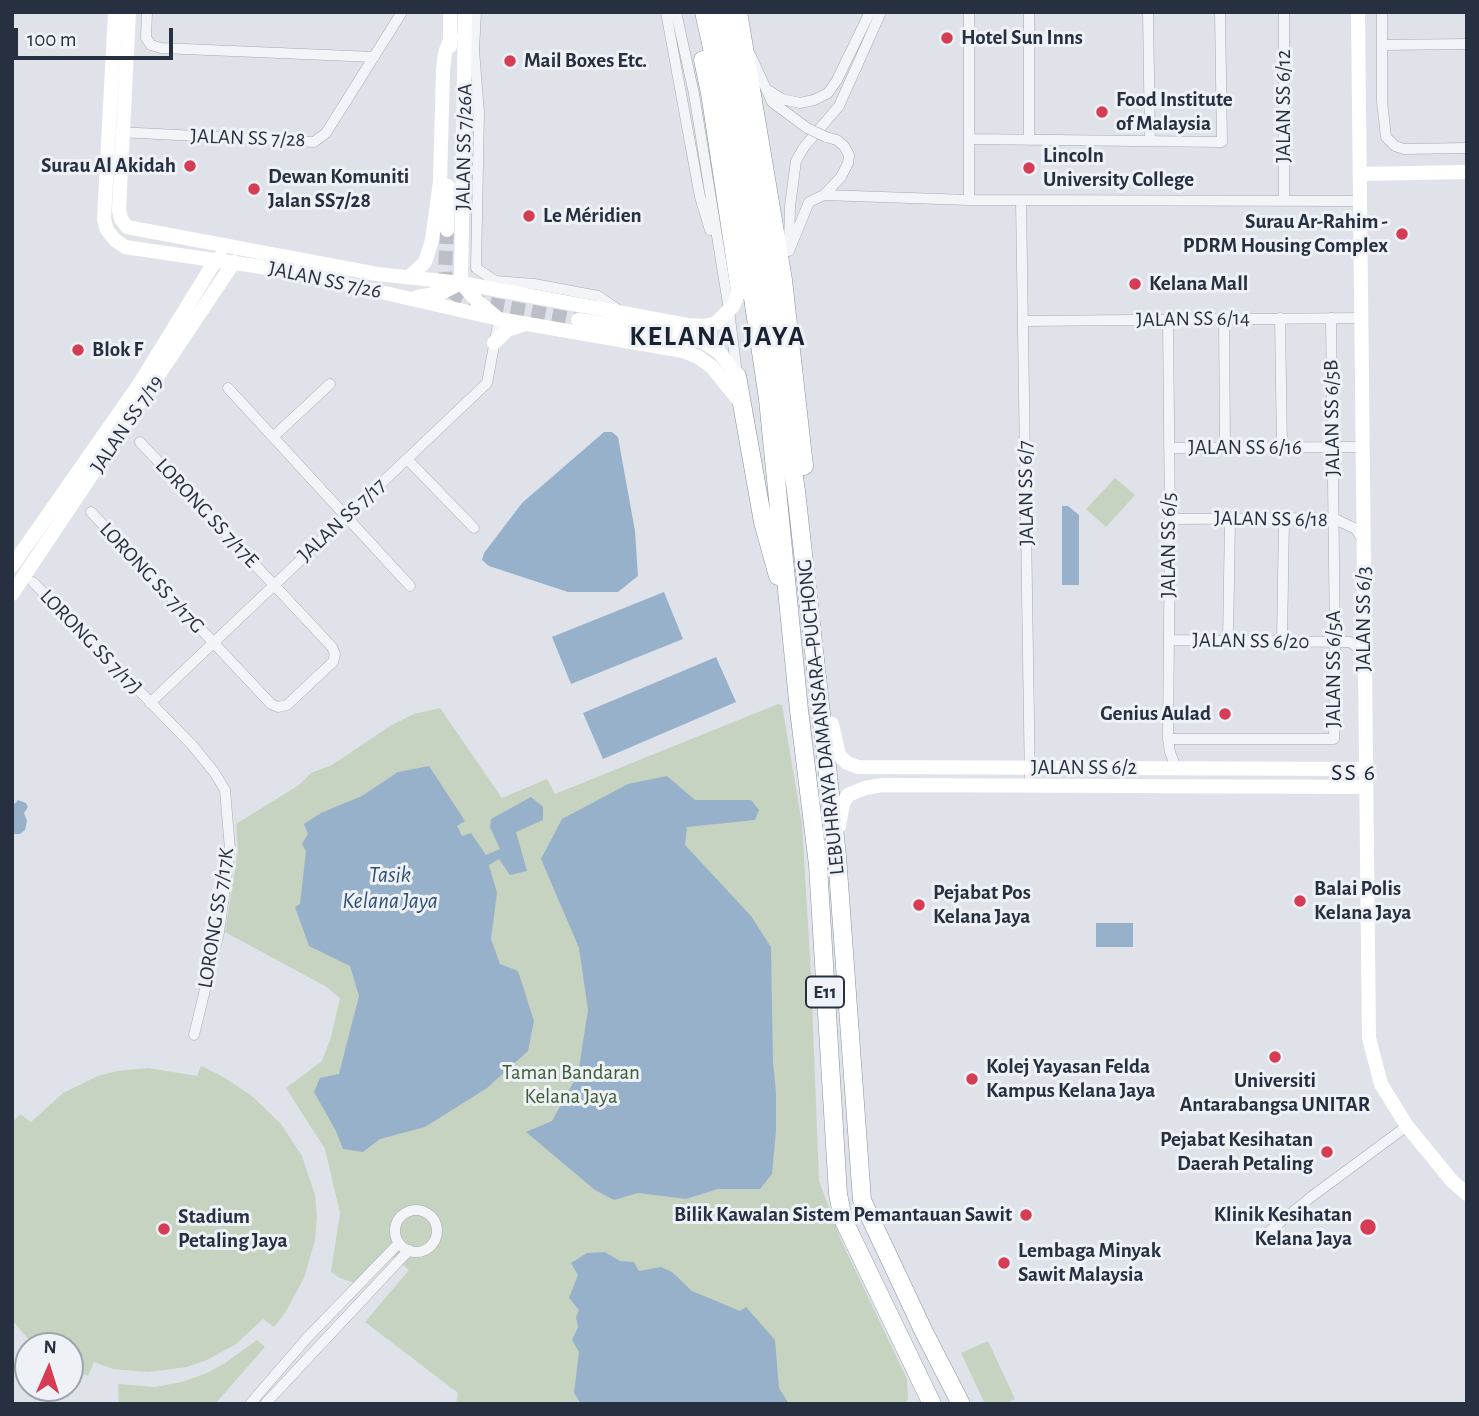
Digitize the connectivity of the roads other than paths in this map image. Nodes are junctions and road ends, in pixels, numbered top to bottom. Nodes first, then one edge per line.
1 (115, 12) edge
2 (129, 12) edge
3 (147, 12) edge
4 (402, 12) edge
5 (450, 12) edge
6 (465, 12) edge
7 (476, 12) edge
8 (666, 12) edge
9 (676, 12) edge
10 (692, 12) edge
11 (704, 12) edge
12 (720, 12) edge
13 (738, 12) edge
14 (870, 12) edge
15 (881, 12) edge
16 (969, 12) edge
17 (1029, 12) edge
18 (1148, 12) edge
19 (1220, 12) edge
20 (1284, 12) edge
21 (1358, 12) edge
22 (1382, 12) edge
23 (451, 37) junction
24 (744, 39) junction
25 (1467, 44) edge
26 (1382, 46) junction
27 (374, 57) junction
28 (766, 89) junction
29 (731, 94) junction
30 (472, 113) junction
31 (116, 132) junction
32 (970, 139) junction
33 (1029, 140) junction
34 (1150, 141) junction
35 (1467, 148) edge
36 (1467, 172) edge
37 (1360, 174) junction
38 (824, 195) junction
39 (471, 197) junction
40 (969, 200) junction
41 (1021, 200) junction
42 (1284, 200) junction
43 (1361, 201) junction
44 (447, 230) tunnel mouth
45 (789, 251) junction
46 (227, 254) junction
47 (722, 267) junction
48 (410, 276) junction
49 (783, 280) junction
50 (461, 282) junction
51 (740, 289) junction
52 (409, 298) junction
53 (729, 310) junction
54 (473, 313) junction
55 (623, 313) junction
56 (1280, 318) junction
57 (1331, 318) junction
58 (1362, 318) junction
59 (499, 319) junction
60 (1224, 319) junction
61 (579, 320) tunnel mouth
62 (1168, 320) junction
63 (1023, 321) junction
64 (526, 324) junction
65 (494, 343) junction
66 (737, 376) junction
67 (330, 384) dead end
68 (228, 388) dead end
69 (741, 404) junction
70 (273, 437) junction
71 (140, 442) dead end
72 (1334, 447) junction
73 (1363, 447) junction
74 (1169, 448) junction
75 (1226, 448) junction
76 (1282, 448) junction
77 (407, 459) junction
78 (91, 512) dead end
79 (346, 517) junction
80 (1284, 518) junction
81 (1333, 518) junction
82 (1170, 519) junction
83 (1230, 519) junction
84 (474, 528) dead end
85 (1364, 541) junction
86 (784, 561) junction
87 (12, 566) edge
88 (33, 582) dead end
89 (275, 584) junction
90 (410, 586) dead end
91 (12, 593) edge
92 (791, 638) junction
93 (1169, 640) junction
94 (1228, 641) junction
95 (1282, 641) junction
96 (1335, 642) junction
97 (213, 643) junction
98 (1365, 660) junction
99 (150, 703) junction
100 (271, 705) joint
101 (832, 724) junction
102 (1168, 738) junction
103 (1030, 768) junction
104 (1176, 768) junction
105 (1365, 769) junction
106 (1030, 786) junction
107 (1365, 787) junction
108 (839, 827) junction
109 (837, 856) junction
110 (194, 1035) dead end
111 (1407, 1126) junction
112 (1467, 1194) edge
113 (1267, 1233) dead end
114 (398, 1243) junction
115 (409, 1250) junction
116 (306, 1339) junction
117 (316, 1347) junction
118 (918, 1378) junction
119 (250, 1404) edge
120 (265, 1404) edge
121 (921, 1404) edge
122 (932, 1404) edge
123 (961, 1404) edge

1 - 31 street, JALAN SS 7/26
2 - 31 street, JALAN SS 7/26
3 - 27 street
4 - 27 street, JALAN SS 7/28
5 - 23 street, JALAN SS 7/26A
6 - 30 street, JALAN SS 7/26A
7 - 30 street
8 - 47 street
9 - 47 street
10 - 51 highway
11 - 29 highway, LEBUHRAYA DAMANSARA–PUCHONG / E11
12 - 29 highway, LEBUHRAYA DAMANSARA–PUCHONG / E11
13 - 24 highway
14 - 28 street
15 - 45 street
16 - 32 street
17 - 33 street
18 - 34 street
19 - 34 street
20 - 42 street, JALAN SS 6/12
21 - 37 street, JALAN SS 6/3
22 - 26 street
23 - 44 street, JALAN SS 7/26A
23 - 48 street
24 - 28 street
24 - 49 highway
25 - 26 street
26 - 35 street
27 - 31 street, JALAN SS 7/28
28 - 38 street, bridge
29 - 86 highway, LEBUHRAYA DAMANSARA–PUCHONG / E11
29 - 109 highway, LEBUHRAYA DAMANSARA–PUCHONG / E11
30 - 39 street, JALAN SS 7/26A
31 - 46 street, JALAN SS 7/26
32 - 33 street
32 - 40 street
33 - 34 street
36 - 37 street
37 - 43 street, JALAN SS 6/3
38 - 40 street
38 - 45 street
39 - 50 street, JALAN SS 7/26A
39 - 55 street
40 - 41 street
41 - 42 street
41 - 63 street, JALAN SS 6/7
42 - 43 street
43 - 58 street, JALAN SS 6/3
45 - 49 street
46 - 48 street, JALAN SS 7/26
46 - 52 street, JALAN SS 7/26
46 - 87 street, JALAN SS 7/19
46 - 91 street, JALAN SS 7/19
47 - 53 street
48 - 50 street, JALAN SS 7/26
49 - 101 highway
50 - 52 street
50 - 55 street, JALAN SS 7/26
50 - 59 street
51 - 53 street
51 - 86 highway
52 - 54 street, JALAN SS 7/26
53 - 55 street, JALAN SS 7/26
53 - 66 street
54 - 59 street, JALAN SS 7/26
54 - 65 street
56 - 57 street, JALAN SS 6/14
56 - 60 street, JALAN SS 6/14
56 - 76 street
57 - 58 street, JALAN SS 6/14
57 - 72 street, JALAN SS 6/5B
58 - 73 street, JALAN SS 6/3
59 - 64 street, JALAN SS 7/26
59 - 65 street, JALAN SS 7/17
60 - 62 street, JALAN SS 6/14
60 - 75 street
61 - 66 street
62 - 63 street, JALAN SS 6/14
62 - 74 street, JALAN SS 6/5
63 - 103 street, JALAN SS 6/7
64 - 65 street
64 - 69 street, JALAN SS 7/26
65 - 77 street, JALAN SS 7/17
66 - 69 highway
67 - 70 street
68 - 70 street
69 - 92 highway
70 - 79 street
71 - 89 street, LORONG SS 7/17E
72 - 73 street, JALAN SS 6/16
72 - 76 street, JALAN SS 6/16
72 - 81 street, JALAN SS 6/5B
73 - 85 street, JALAN SS 6/3
74 - 75 street, JALAN SS 6/16
74 - 82 street, JALAN SS 6/5
75 - 76 street, JALAN SS 6/16
77 - 79 street, JALAN SS 7/17
77 - 84 street
78 - 97 street, LORONG SS 7/17G
79 - 89 street, JALAN SS 7/17
79 - 90 street
80 - 81 street, JALAN SS 6/18
80 - 83 street, JALAN SS 6/18
80 - 95 street
81 - 85 street, JALAN SS 6/18
81 - 96 street, JALAN SS 6/5A
82 - 83 street, JALAN SS 6/18
82 - 93 street, JALAN SS 6/5
83 - 94 street
85 - 98 street, JALAN SS 6/3
86 - 92 highway, LEBUHRAYA DAMANSARA–PUCHONG / E11
88 - 99 street, LORONG SS 7/17J
89 - 97 street, JALAN SS 7/17
89 - 100 street, LORONG SS 7/17E
92 - 118 highway, LEBUHRAYA DAMANSARA–PUCHONG / E11
93 - 94 street, JALAN SS 6/20
93 - 102 street, JALAN SS 6/5
94 - 95 street, JALAN SS 6/20
95 - 96 street, JALAN SS 6/20
96 - 98 street, JALAN SS 6/20
96 - 102 street, JALAN SS 6/5A
97 - 99 street, JALAN SS 7/17
97 - 100 street, LORONG SS 7/17G
98 - 105 street, JALAN SS 6/3
99 - 110 street, LORONG SS 7/17K
101 - 103 street, JALAN SS 6/2
101 - 108 highway
102 - 104 street, JALAN SS 6/5
103 - 104 street, JALAN SS 6/2
103 - 106 street, JALAN SS 6/7
104 - 105 street, JALAN SS 6/2
105 - 107 street, JALAN SS 6/3
106 - 107 street, JALAN SS 6/2
106 - 108 street, JALAN SS 6/2
107 - 111 street, JALAN SS 6/3
108 - 109 highway
109 - 123 highway, LEBUHRAYA DAMANSARA–PUCHONG / E11
111 - 112 street, JALAN SS 6/3
111 - 113 street
114 - 115 street
114 - 115 street
114 - 116 street
115 - 117 street
116 - 117 street
116 - 119 street
117 - 120 street
118 - 121 street
118 - 122 highway, LEBUHRAYA DAMANSARA–PUCHONG / E11

